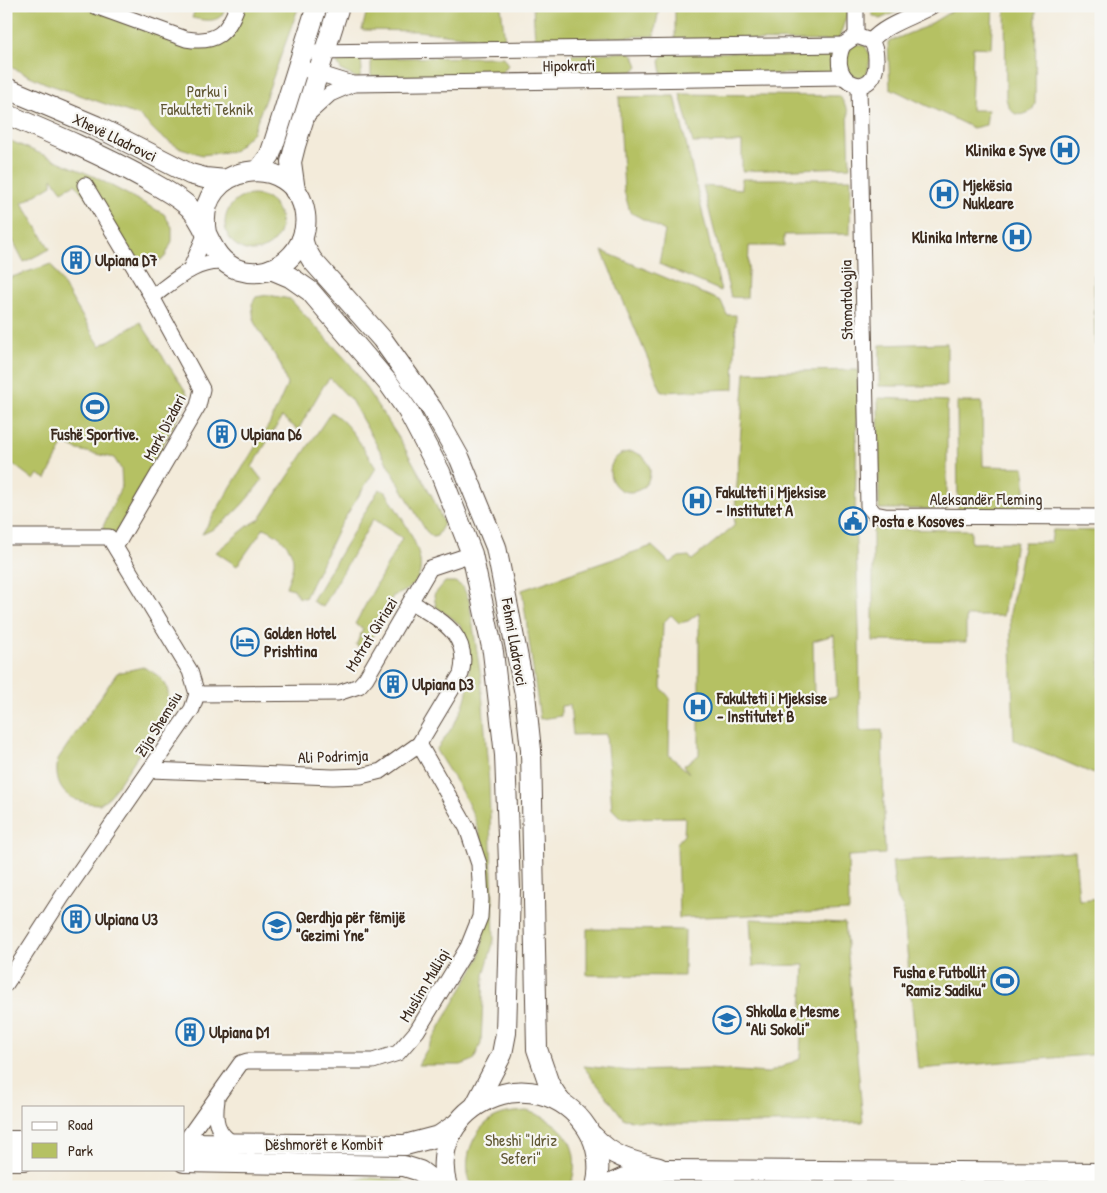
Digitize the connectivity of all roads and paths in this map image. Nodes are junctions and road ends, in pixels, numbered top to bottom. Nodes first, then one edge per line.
1 (95, 6) edge
2 (237, 6) edge
3 (317, 6) edge
4 (339, 6) edge
5 (856, 6) edge
6 (932, 6) edge
7 (863, 39) junction
8 (842, 45) junction
9 (325, 52) junction
10 (301, 60) junction
11 (318, 73) junction
12 (844, 77) junction
13 (353, 84) junction
14 (859, 86) junction
15 (6, 88) edge
16 (6, 114) edge
17 (301, 124) junction
18 (258, 171) junction
19 (226, 180) junction
20 (84, 186) dead end
21 (295, 191) junction
22 (206, 233) junction
23 (302, 239) junction
24 (226, 263) junction
25 (271, 269) junction
26 (190, 270) junction
27 (152, 297) junction
28 (872, 511) joint
29 (1101, 517) edge
30 (6, 537) edge
31 (114, 543) junction
32 (472, 554) junction
33 (411, 602) junction
34 (197, 694) junction
35 (420, 744) junction
36 (150, 770) junction
37 (6, 984) edge
38 (217, 1100) junction
39 (560, 1100) junction
40 (475, 1106) junction
41 (458, 1123) junction
42 (592, 1135) junction
43 (6, 1141) edge
44 (22, 1141) edge
45 (185, 1142) edge
46 (185, 1143) edge
47 (234, 1144) junction
48 (6, 1160) edge
49 (22, 1160) edge
50 (185, 1162) edge
51 (666, 1170) junction
52 (1101, 1173) edge
53 (441, 1187) edge
54 (447, 1187) edge
55 (596, 1187) edge
56 (604, 1187) edge

1 - 2 street
3 - 10 main road
4 - 9 main road
5 - 7 street
6 - 7 street
7 - 8 street
7 - 14 street
8 - 9 street, Hipokrati
8 - 12 street
9 - 10 street, Hipokrati
9 - 11 main road
10 - 11 street, Hipokrati
10 - 18 main road
11 - 13 street, Hipokrati
11 - 17 main road
12 - 13 street, Hipokrati
12 - 14 street
13 - 17 street
14 - 28 street, Stomatologjia
15 - 19 main road, Xhevë Lladrovci
16 - 22 main road, Xhevë Lladrovci
17 - 21 main road
18 - 19 main road
18 - 21 main road
19 - 22 main road
20 - 27 street, Mark Dizdari
21 - 23 main road
22 - 24 main road
22 - 26 street
23 - 25 main road
23 - 39 main road, Fehmi Lladrovci
24 - 25 main road
24 - 26 street
25 - 32 main road, Fehmi Lladrovci
26 - 27 street
27 - 31 street, Mark Dizdari
28 - 29 street, Aleksandër Fleming
30 - 31 street
31 - 34 street, Zija Shemsiu
32 - 33 street, Motrat Qiriazi
32 - 40 main road, Fehmi Lladrovci
33 - 34 street, Motrat Qiriazi
33 - 35 street, Ali Podrimja
34 - 36 street, Zija Shemsiu
35 - 36 street, Ali Podrimja
35 - 38 street, Muslim Mulliqi
36 - 37 street, Zija Shemsiu
38 - 45 street, Muslim Mulliqi
38 - 47 street
39 - 40 main road
39 - 42 main road
40 - 41 main road
41 - 47 main road, Dëshmorët e Kombit
41 - 54 main road
42 - 51 main road
42 - 55 main road
43 - 44 main road
46 - 47 main road, Dëshmorët e Kombit
48 - 49 main road
50 - 53 main road, Dëshmorët e Kombit
51 - 52 main road
51 - 56 main road

